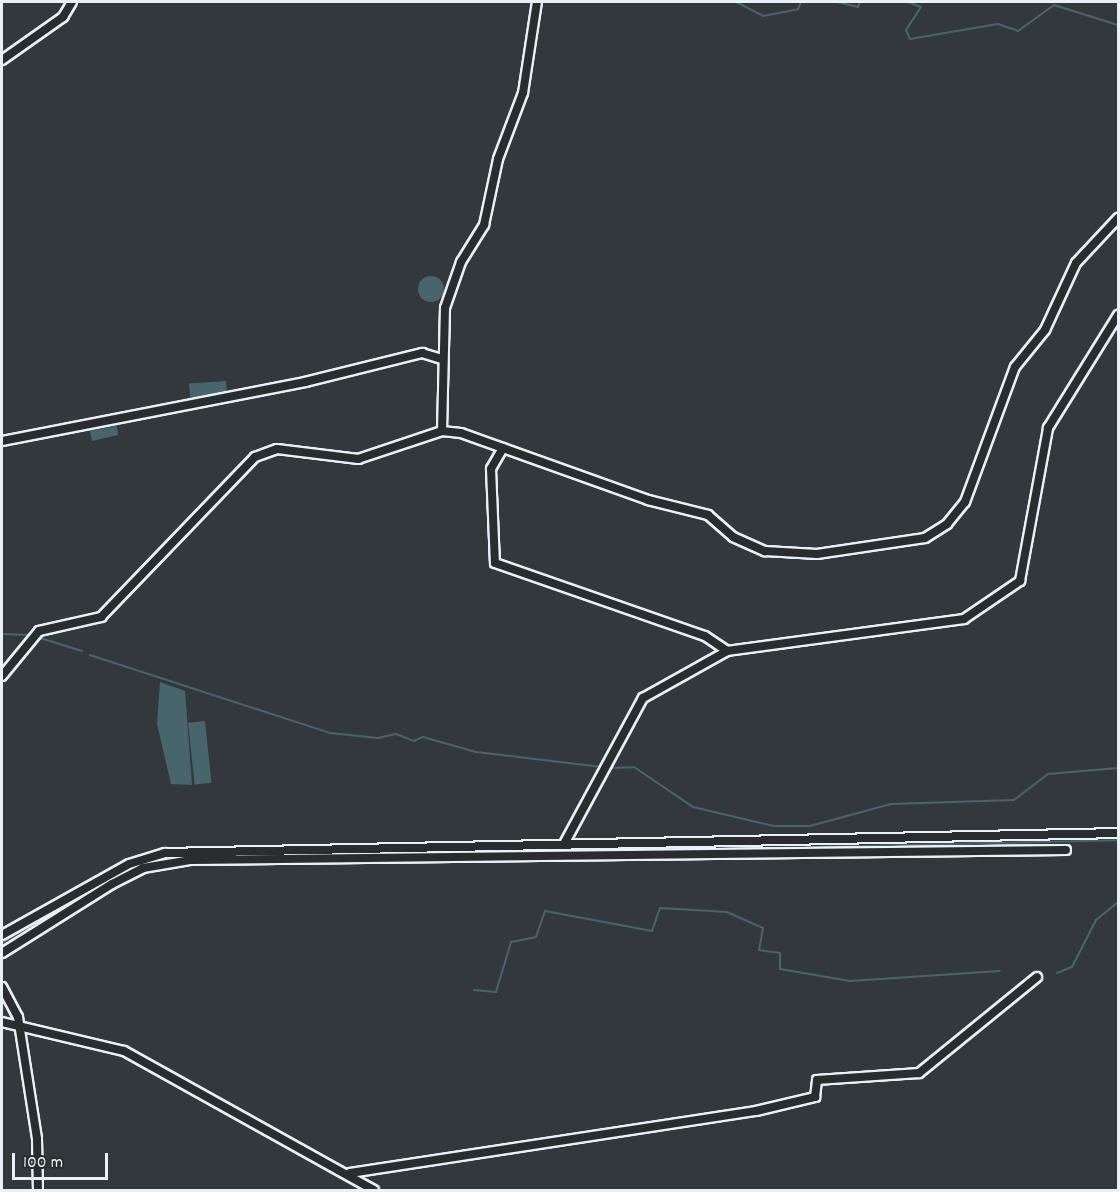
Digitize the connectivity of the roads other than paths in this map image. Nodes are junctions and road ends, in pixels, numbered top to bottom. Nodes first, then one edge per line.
1 (72, 2) edge
2 (537, 2) edge
3 (2, 60) edge
4 (1119, 219) edge
5 (1119, 315) edge
6 (442, 359) junction
7 (442, 431) junction
8 (2, 441) edge
9 (503, 448) junction
10 (727, 651) junction
11 (2, 676) edge
12 (1119, 833) edge
13 (564, 844) junction
14 (1066, 850) dead end
15 (2, 935) edge
16 (2, 953) edge
17 (1037, 976) dead end
18 (2, 987) edge
19 (2, 1022) edge
20 (18, 1024) junction
21 (350, 1173) junction
22 (38, 1191) edge
23 (374, 1191) edge

1 - 3 street
2 - 6 street
4 - 9 street
5 - 10 street
6 - 7 street
6 - 8 street
7 - 9 street
7 - 11 street
9 - 10 street
10 - 13 street
12 - 13 street
13 - 15 street
14 - 16 street
17 - 21 street
18 - 20 street
19 - 20 street
20 - 21 street
20 - 22 street
21 - 23 street

